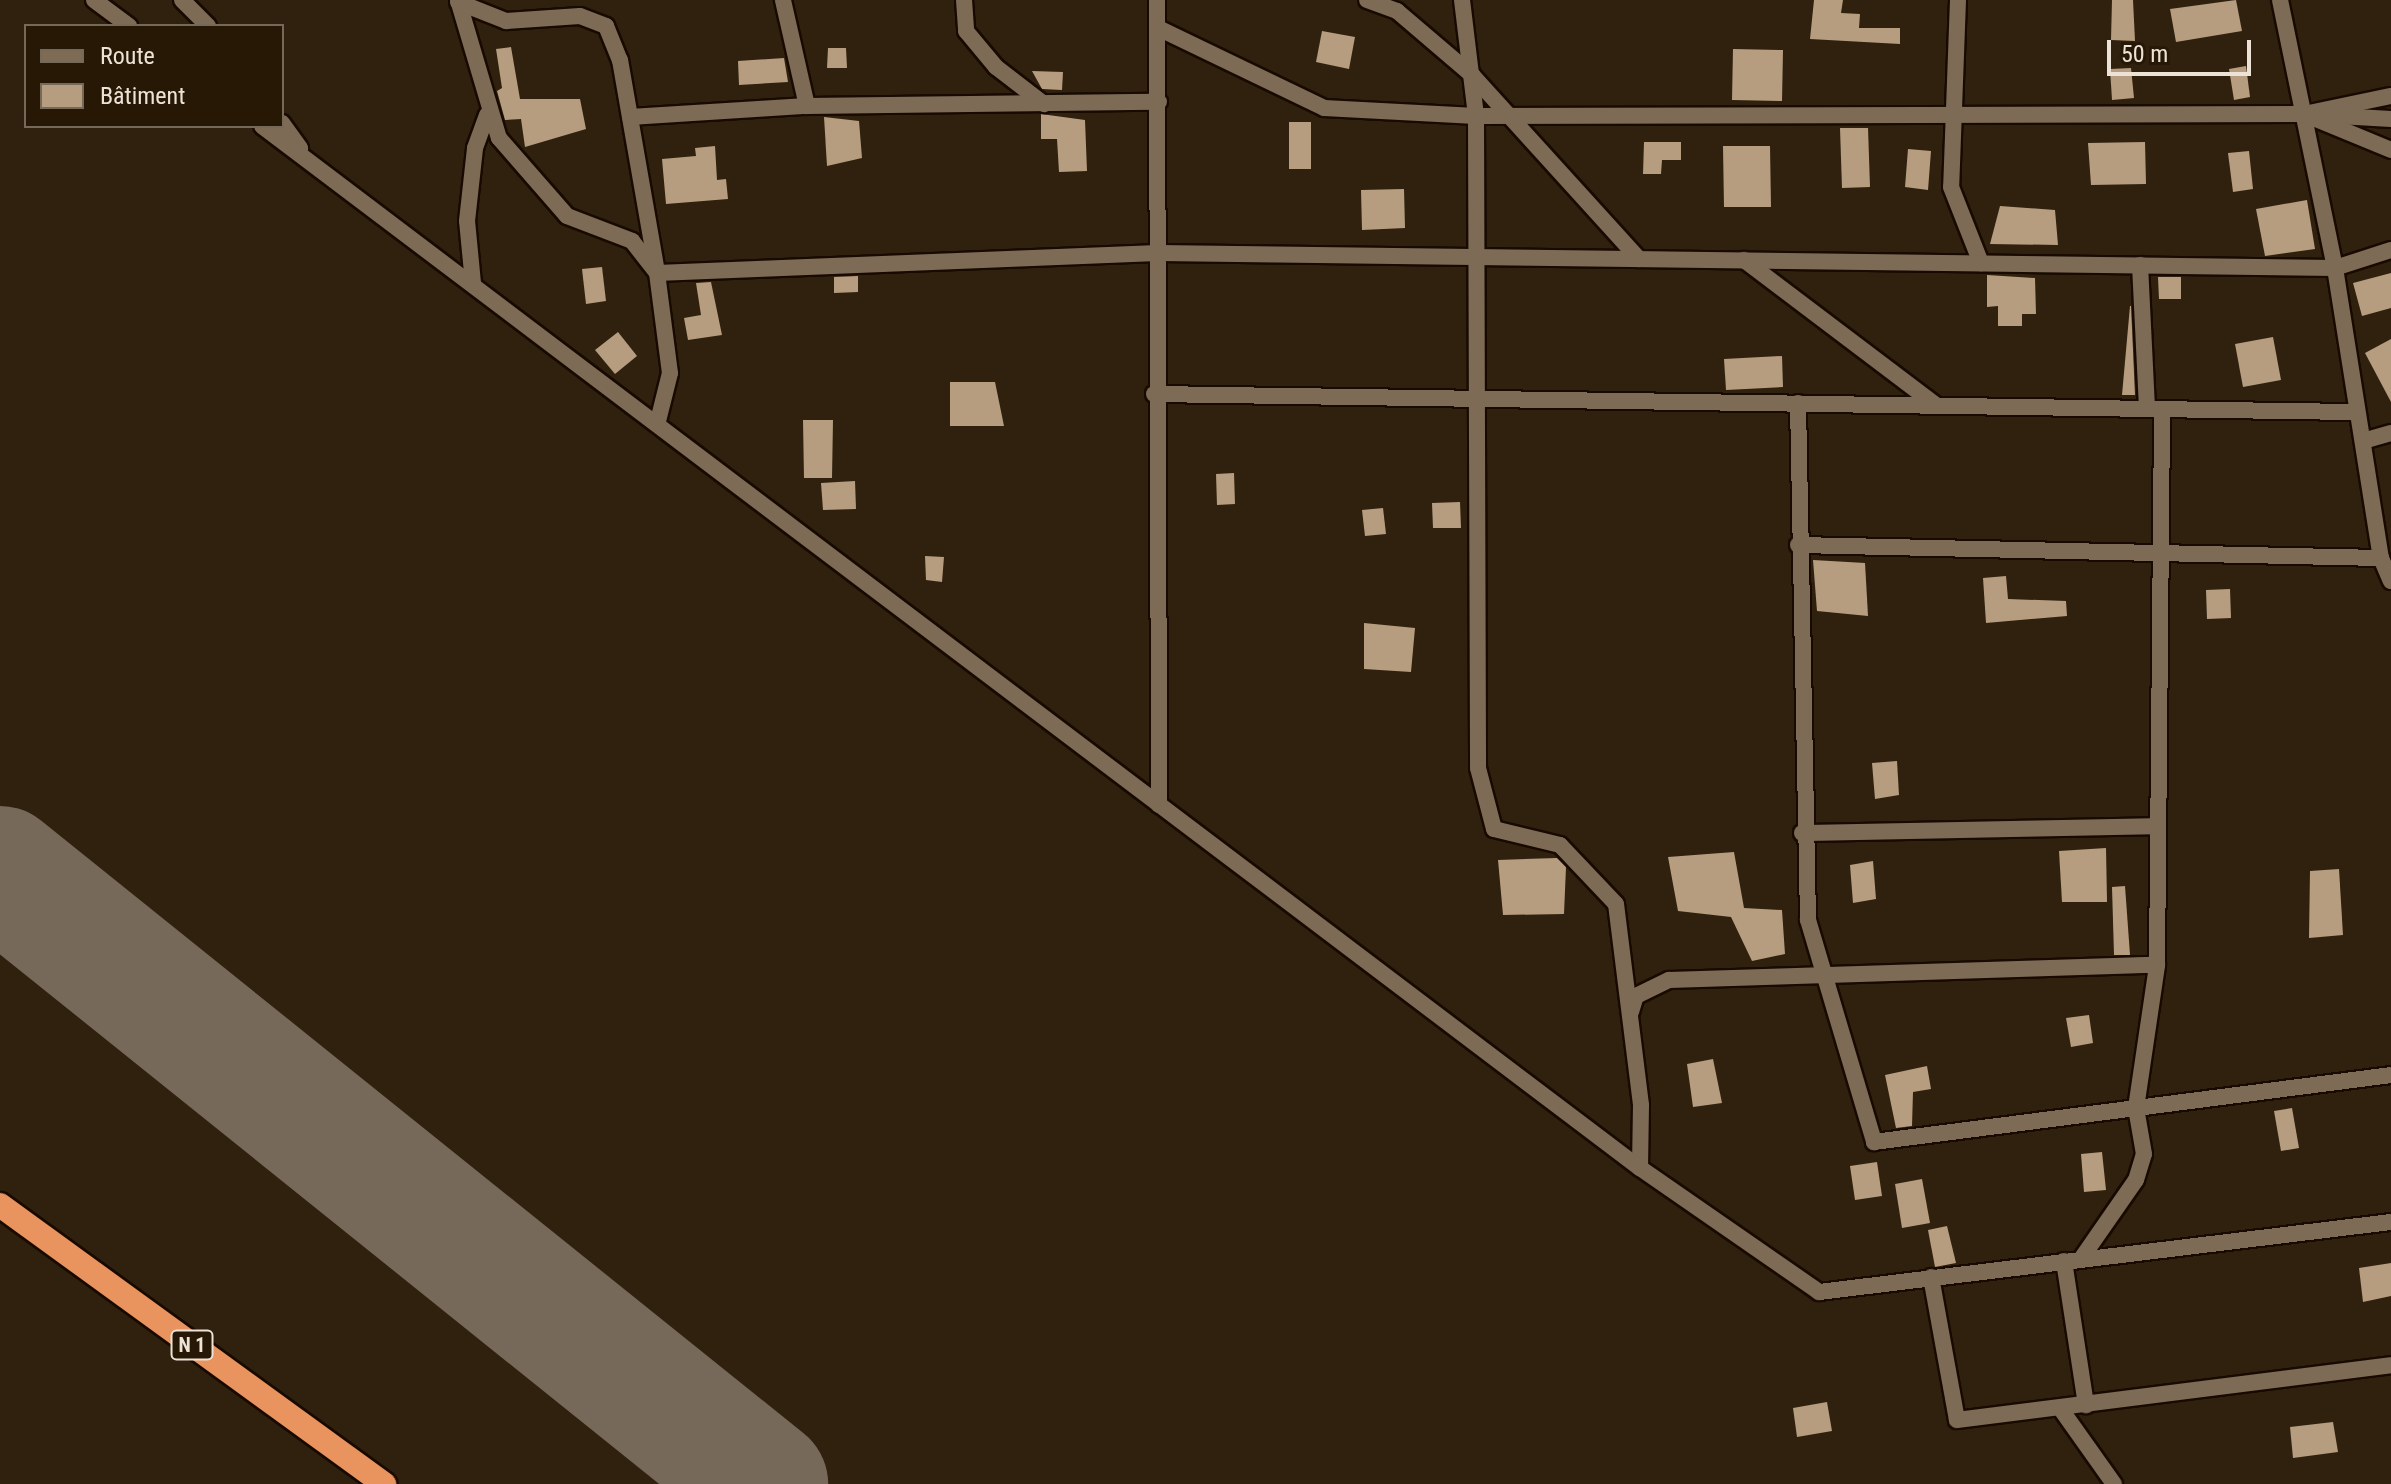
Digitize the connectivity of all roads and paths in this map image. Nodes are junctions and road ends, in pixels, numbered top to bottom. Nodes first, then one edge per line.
1 (94, 0) edge
2 (182, 0) edge
3 (964, 0) edge
4 (1157, 0) edge
5 (1367, 0) edge
6 (1462, 0) edge
7 (1958, 0) edge
8 (2280, 0) edge
9 (458, 1) edge
10 (784, 3) edge
11 (126, 24) edge
12 (206, 24) edge
13 (1158, 28) junction
14 (1473, 76) junction
15 (2391, 96) edge
16 (1159, 102) junction
17 (1044, 104) junction
18 (807, 106) junction
19 (1955, 110) junction
20 (2304, 114) junction
21 (487, 115) junction
22 (1476, 116) junction
23 (1508, 116) junction
24 (630, 117) junction
25 (2391, 119) edge
26 (284, 126) edge
27 (265, 128) edge
28 (2391, 150) edge
29 (312, 164) junction
30 (2391, 250) edge
31 (1158, 253) junction
32 (1472, 257) junction
33 (1639, 259) junction
34 (1744, 260) junction
35 (1981, 263) junction
36 (2140, 265) junction
37 (2335, 268) junction
38 (657, 273) junction
39 (473, 283) junction
40 (1154, 394) junction
41 (1478, 399) junction
42 (1798, 403) junction
43 (1936, 405) junction
44 (2155, 408) junction
45 (2356, 412) junction
46 (658, 421) junction
47 (2391, 433) edge
48 (2363, 441) junction
49 (1798, 545) junction
50 (2158, 552) junction
51 (2381, 558) junction
52 (2391, 581) edge
53 (1159, 805) junction
54 (2157, 826) junction
55 (1802, 833) junction
56 (2157, 965) junction
57 (1829, 980) junction
58 (2391, 1075) edge
59 (1641, 1105) junction
60 (2136, 1108) junction
61 (1640, 1168) junction
62 (0, 1205) edge
63 (2391, 1222) edge
64 (2073, 1260) junction
65 (1931, 1277) junction
66 (2391, 1365) edge
67 (2086, 1405) junction
68 (2060, 1408) junction
69 (384, 1484) edge
70 (2114, 1484) edge

1 - 11 street
2 - 12 street
3 - 17 street
4 - 13 street
5 - 14 street
6 - 14 street
7 - 19 street
8 - 20 street
9 - 21 street
9 - 24 street
10 - 18 street
13 - 16 street
13 - 22 street
14 - 22 street
14 - 23 street
15 - 20 street
16 - 17 street
16 - 31 street
17 - 18 street
18 - 24 street
19 - 20 street
19 - 23 street
19 - 35 street
20 - 25 street
20 - 28 street
20 - 37 street
21 - 38 street
21 - 39 street
22 - 23 street
22 - 32 street
23 - 33 street
24 - 38 street
26 - 29 street
27 - 29 street
29 - 39 street
30 - 37 street
31 - 32 street
31 - 38 street
31 - 40 street
32 - 33 street
32 - 41 street
33 - 34 street
34 - 35 street
34 - 43 street
35 - 36 street
36 - 37 street
36 - 44 street
37 - 45 street
38 - 46 street
39 - 46 street
40 - 41 street
40 - 53 street
41 - 42 street
41 - 59 street
42 - 43 street
42 - 49 street
43 - 44 street
44 - 45 street
44 - 50 street
45 - 48 street
46 - 53 street
47 - 48 street
48 - 51 street
49 - 50 street
49 - 55 street
50 - 51 street
50 - 54 street
51 - 52 street
53 - 61 street
54 - 55 street
54 - 56 street
55 - 57 street
56 - 57 street
56 - 60 street
57 - 59 street
57 - 60 street
58 - 60 street
59 - 61 street
60 - 64 street
61 - 65 street
62 - 69 highway, N 1
63 - 64 street
64 - 65 street
64 - 67 street
65 - 68 street
66 - 67 street
67 - 68 street
68 - 70 street

